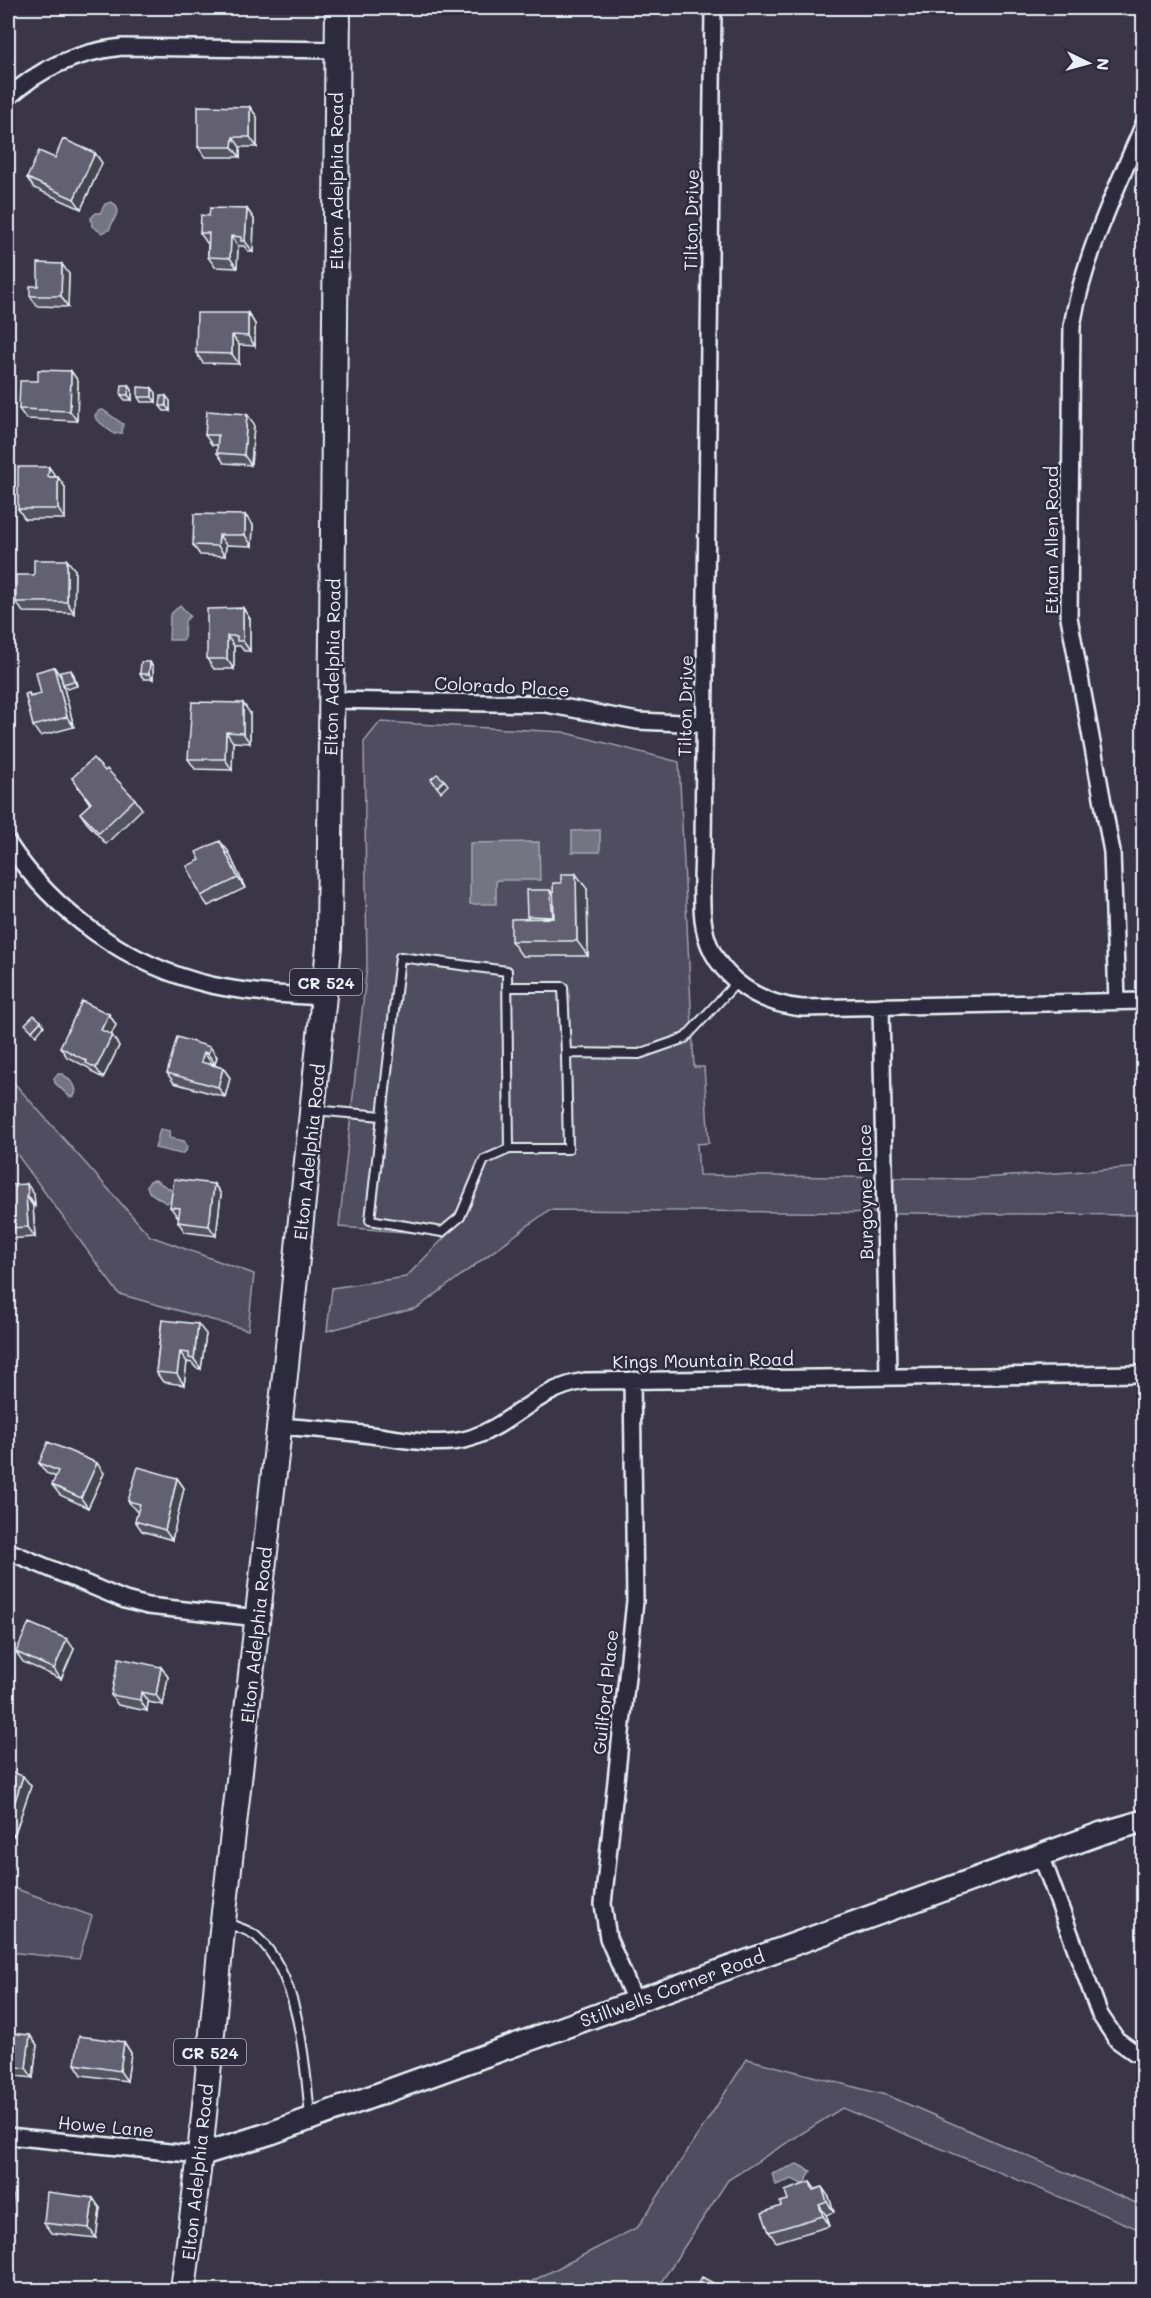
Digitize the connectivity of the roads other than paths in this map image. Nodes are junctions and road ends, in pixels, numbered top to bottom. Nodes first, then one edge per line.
1 (338, 8) edge
2 (713, 8) edge
3 (337, 50) junction
4 (8, 98) edge
5 (1143, 124) edge
6 (332, 700) junction
7 (704, 724) junction
8 (8, 843) edge
9 (737, 982) junction
10 (507, 987) junction
11 (325, 997) junction
12 (1117, 1002) junction
13 (1143, 1002) edge
14 (881, 1006) junction
15 (566, 1053) junction
16 (313, 1109) junction
17 (382, 1116) junction
18 (509, 1149) junction
19 (1143, 1374) edge
20 (888, 1377) junction
21 (632, 1380) junction
22 (279, 1426) junction
23 (8, 1551) edge
24 (258, 1618) junction
25 (1143, 1821) edge
26 (1041, 1855) junction
27 (223, 1921) junction
28 (635, 2001) junction
29 (1143, 2056) edge
30 (310, 2119) junction
31 (8, 2136) edge
32 (200, 2155) junction
33 (183, 2290) edge

1 - 3 main road, Elton Adelphia Road / CR 524
2 - 7 street, Tilton Drive
3 - 4 street
3 - 6 main road, Elton Adelphia Road / CR 524
5 - 12 street, Ethan Allen Road
6 - 7 street, Colorado Place
6 - 11 main road, Elton Adelphia Road / CR 524
7 - 9 street, Tilton Drive
8 - 11 street
9 - 14 street, Tilton Drive
9 - 15 lane
10 - 15 lane
10 - 17 lane
10 - 18 lane
11 - 16 main road, Elton Adelphia Road / CR 524
12 - 13 street, Tilton Drive
12 - 14 street, Tilton Drive
14 - 20 street, Burgoyne Place
15 - 18 lane
16 - 17 lane
16 - 22 main road, Elton Adelphia Road / CR 524
17 - 18 lane
19 - 20 street, Kings Mountain Road
20 - 21 street, Kings Mountain Road
21 - 22 street, Kings Mountain Road
21 - 28 street, Guilford Place
22 - 24 main road, Elton Adelphia Road / CR 524
23 - 24 street
24 - 27 main road, Elton Adelphia Road / CR 524
25 - 26 street, Stillwells Corner Road
26 - 28 street, Stillwells Corner Road
26 - 29 street
27 - 30 lane
27 - 32 main road, Elton Adelphia Road / CR 524
28 - 30 street, Stillwells Corner Road
30 - 32 street, Stillwells Corner Road
31 - 32 street, Howe Lane
32 - 33 main road, Elton Adelphia Road / CR 524

